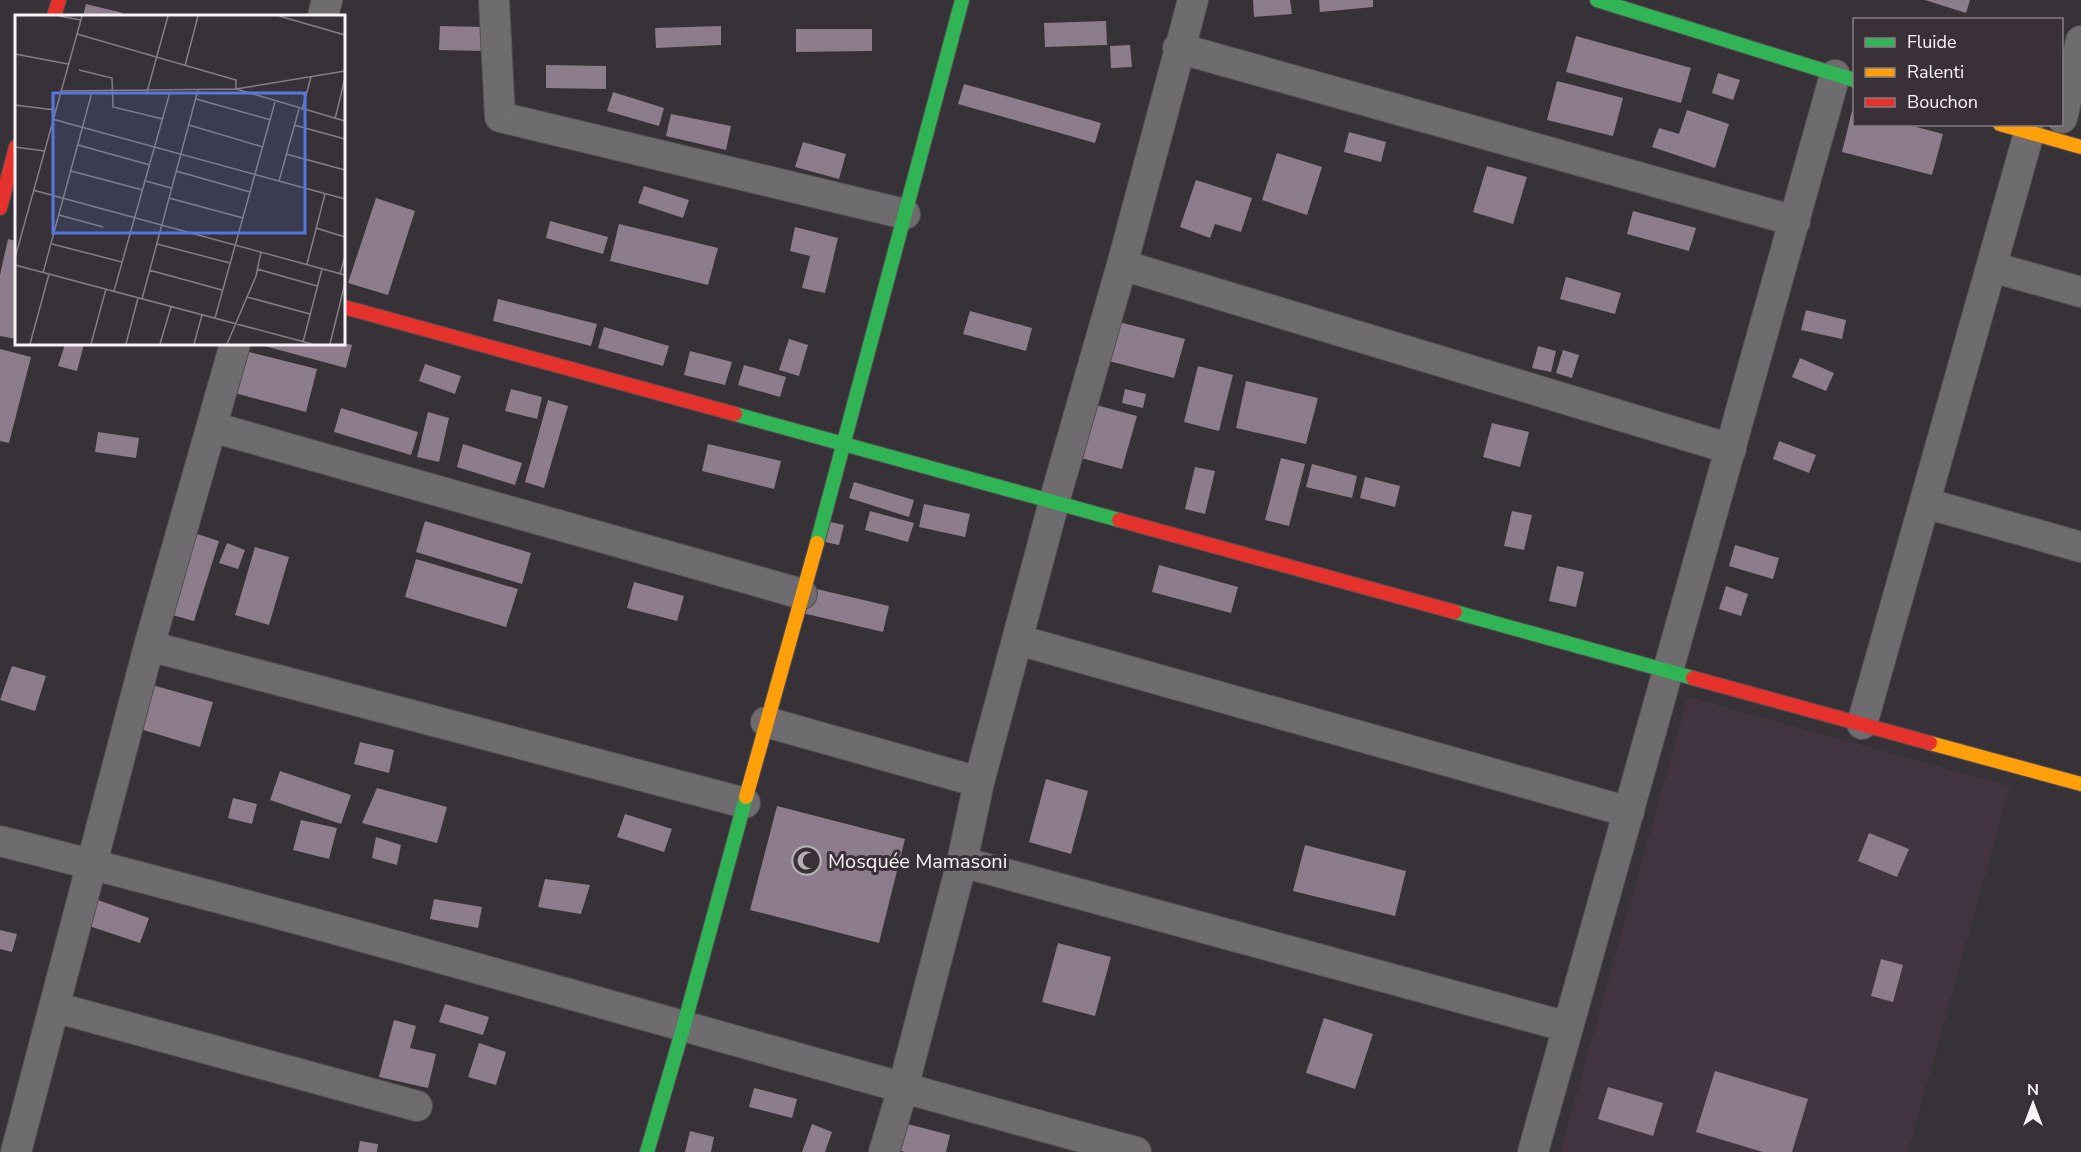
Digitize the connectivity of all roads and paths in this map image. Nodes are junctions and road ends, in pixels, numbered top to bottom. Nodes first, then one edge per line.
1 (59, 0) edge
2 (327, 0) edge
3 (494, 0) edge
4 (962, 0) edge
5 (1192, 0) edge
6 (1597, 0) edge
7 (54, 15) edge
8 (323, 15) edge
9 (2081, 41) edge
10 (1178, 48) junction
11 (1845, 77) edge
12 (2063, 110) edge
13 (2013, 126) edge
14 (2057, 133) edge
15 (0, 141) edge
16 (15, 145) edge
17 (15, 149) edge
18 (0, 207) edge
19 (905, 214) junction
20 (0, 216) edge
21 (15, 220) edge
22 (1795, 221) junction
23 (1122, 265) junction
24 (1992, 267) junction
25 (2081, 292) edge
26 (345, 307) edge
27 (235, 345) edge
28 (212, 427) junction
29 (843, 446) junction
30 (1731, 449) junction
31 (1054, 502) junction
32 (1925, 503) junction
33 (2081, 547) edge
34 (802, 594) junction
35 (1018, 640) junction
36 (149, 646) junction
37 (1668, 670) junction
38 (766, 722) junction
39 (1862, 724) junction
40 (979, 782) junction
41 (2081, 784) edge
42 (745, 803) junction
43 (1629, 812) junction
44 (0, 841) edge
45 (962, 862) junction
46 (91, 864) junction
47 (54, 1007) junction
48 (684, 1025) junction
49 (1568, 1027) junction
50 (903, 1088) junction
51 (417, 1106) dead end
52 (16, 1152) edge
53 (647, 1152) edge
54 (884, 1152) edge
55 (1136, 1152) edge
56 (1533, 1152) edge

1 - 7 street
2 - 8 street
3 - 19 street
4 - 19 street
5 - 10 street
6 - 11 street
9 - 12 street
10 - 22 street
10 - 23 street
11 - 22 street
13 - 14 street
14 - 24 street
15 - 16 street
17 - 18 street
19 - 29 street
20 - 21 street
22 - 30 street
23 - 30 street
23 - 31 street
24 - 25 street
24 - 32 street
26 - 29 street
27 - 28 street
28 - 34 street
28 - 36 street
29 - 31 street
29 - 34 street
30 - 37 street
31 - 35 street
31 - 37 street
32 - 33 street
32 - 39 street
34 - 38 street
35 - 40 street
35 - 43 street
36 - 42 street
36 - 46 street
37 - 39 street
37 - 43 street
38 - 40 street
38 - 42 street
39 - 41 street
40 - 45 street
42 - 48 street
43 - 49 street
44 - 46 street
45 - 49 street
45 - 50 street
46 - 47 street
46 - 48 street
47 - 51 street
47 - 52 street
48 - 50 street
48 - 53 street
49 - 56 street
50 - 54 street
50 - 55 street

